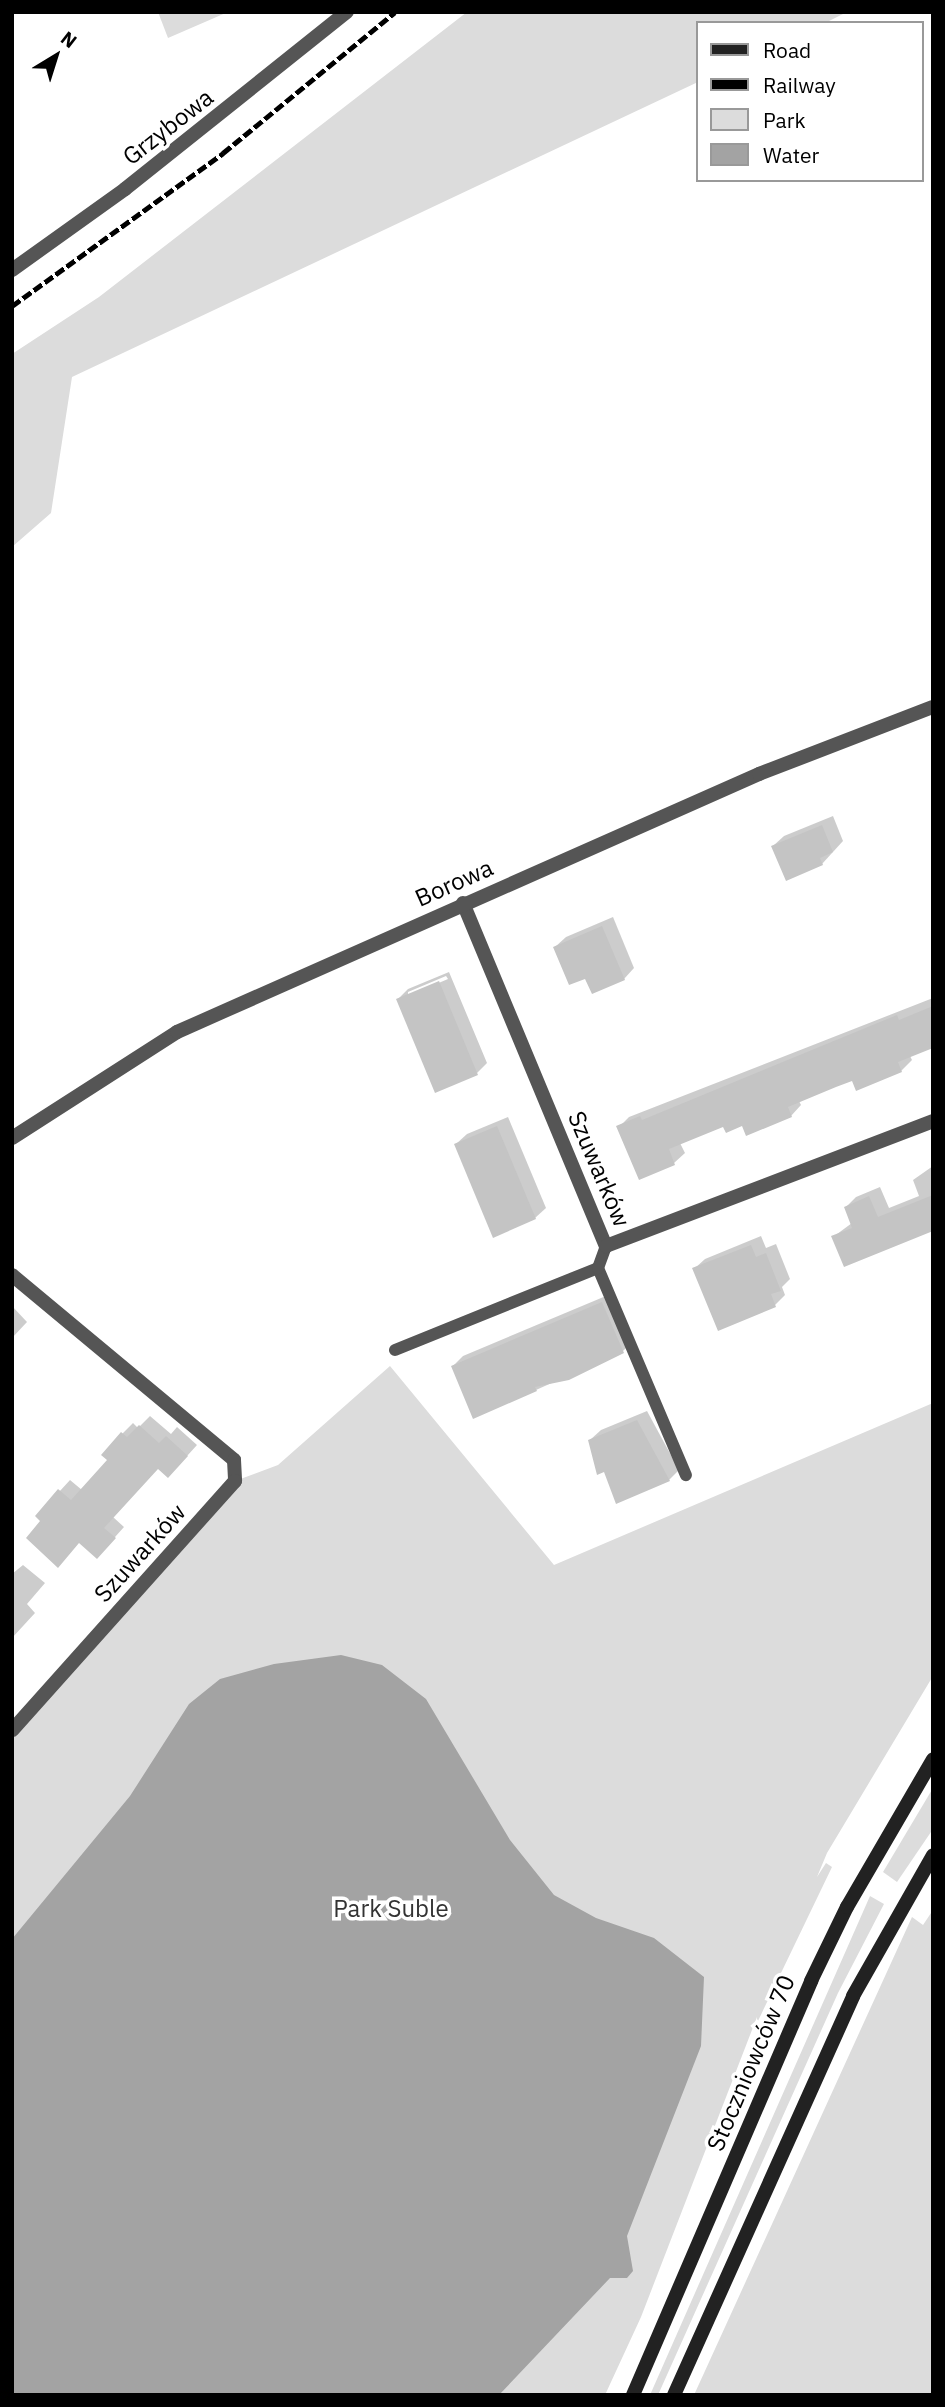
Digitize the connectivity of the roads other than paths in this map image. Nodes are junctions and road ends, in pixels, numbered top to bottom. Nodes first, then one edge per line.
1 (347, 12) edge
2 (12, 270) edge
3 (933, 707) edge
4 (463, 903) junction
5 (933, 1121) edge
6 (12, 1138) edge
7 (607, 1246) junction
8 (598, 1268) junction
9 (12, 1275) edge
10 (395, 1350) dead end
11 (686, 1475) dead end
12 (12, 1730) edge
13 (933, 1759) edge
14 (933, 1855) edge
15 (633, 2395) edge
16 (674, 2395) edge

1 - 2 street, Grzybowa
3 - 4 street, Borowa
4 - 6 street, Borowa
4 - 7 street, Szuwarków
5 - 7 street, Szuwarków
7 - 8 lane
8 - 10 lane
8 - 11 lane
9 - 12 street, Szuwarków
13 - 15 street, Stoczniowców 70
14 - 16 street

